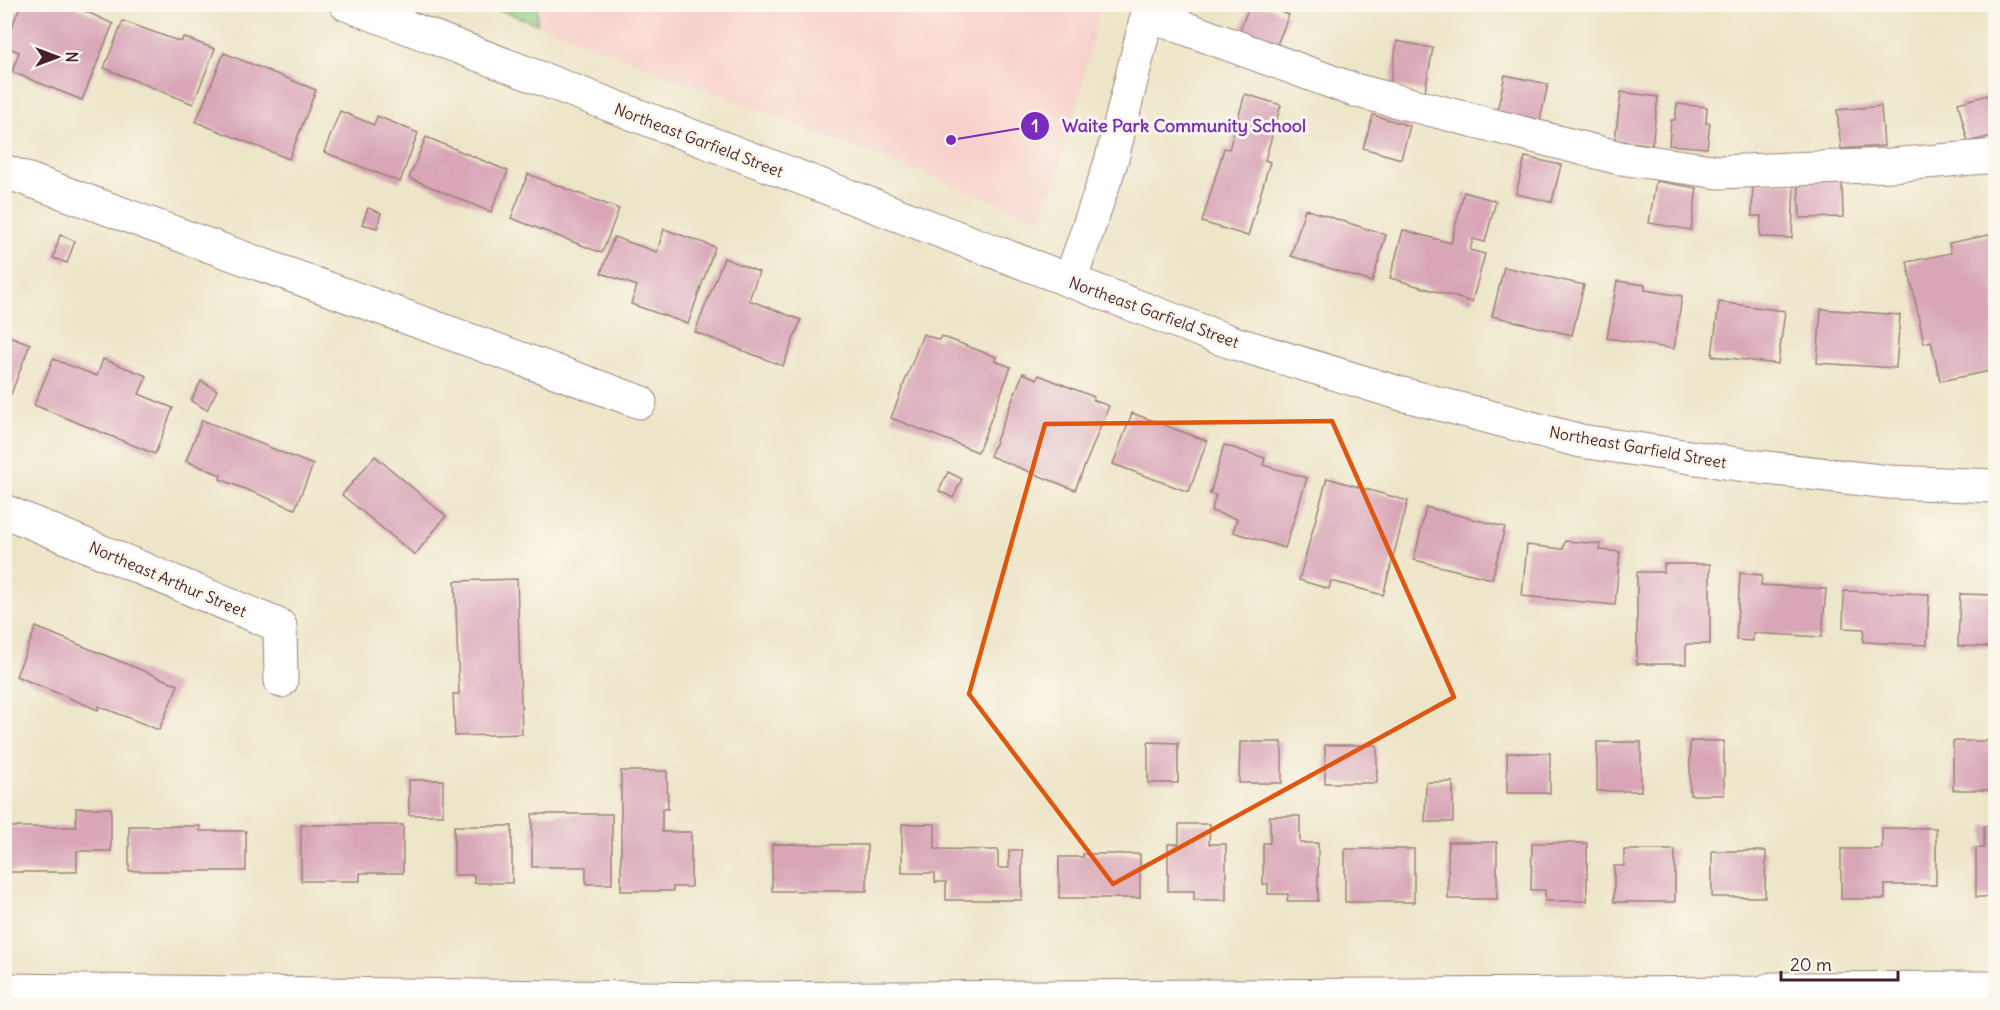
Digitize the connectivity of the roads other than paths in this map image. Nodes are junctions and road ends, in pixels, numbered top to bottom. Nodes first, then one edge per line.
1 (346, 4) edge
2 (1150, 10) edge
3 (1995, 156) edge
4 (4, 171) edge
5 (1070, 281) junction
6 (640, 402) dead end
7 (1995, 486) edge
8 (4, 511) edge
9 (281, 681) dead end
10 (1995, 988) edge
11 (4, 990) edge

1 - 5 street, Northeast Garfield Street
2 - 3 street
2 - 5 street
4 - 6 street
5 - 7 street, Northeast Garfield Street
8 - 9 street, Northeast Arthur Street
10 - 11 street

